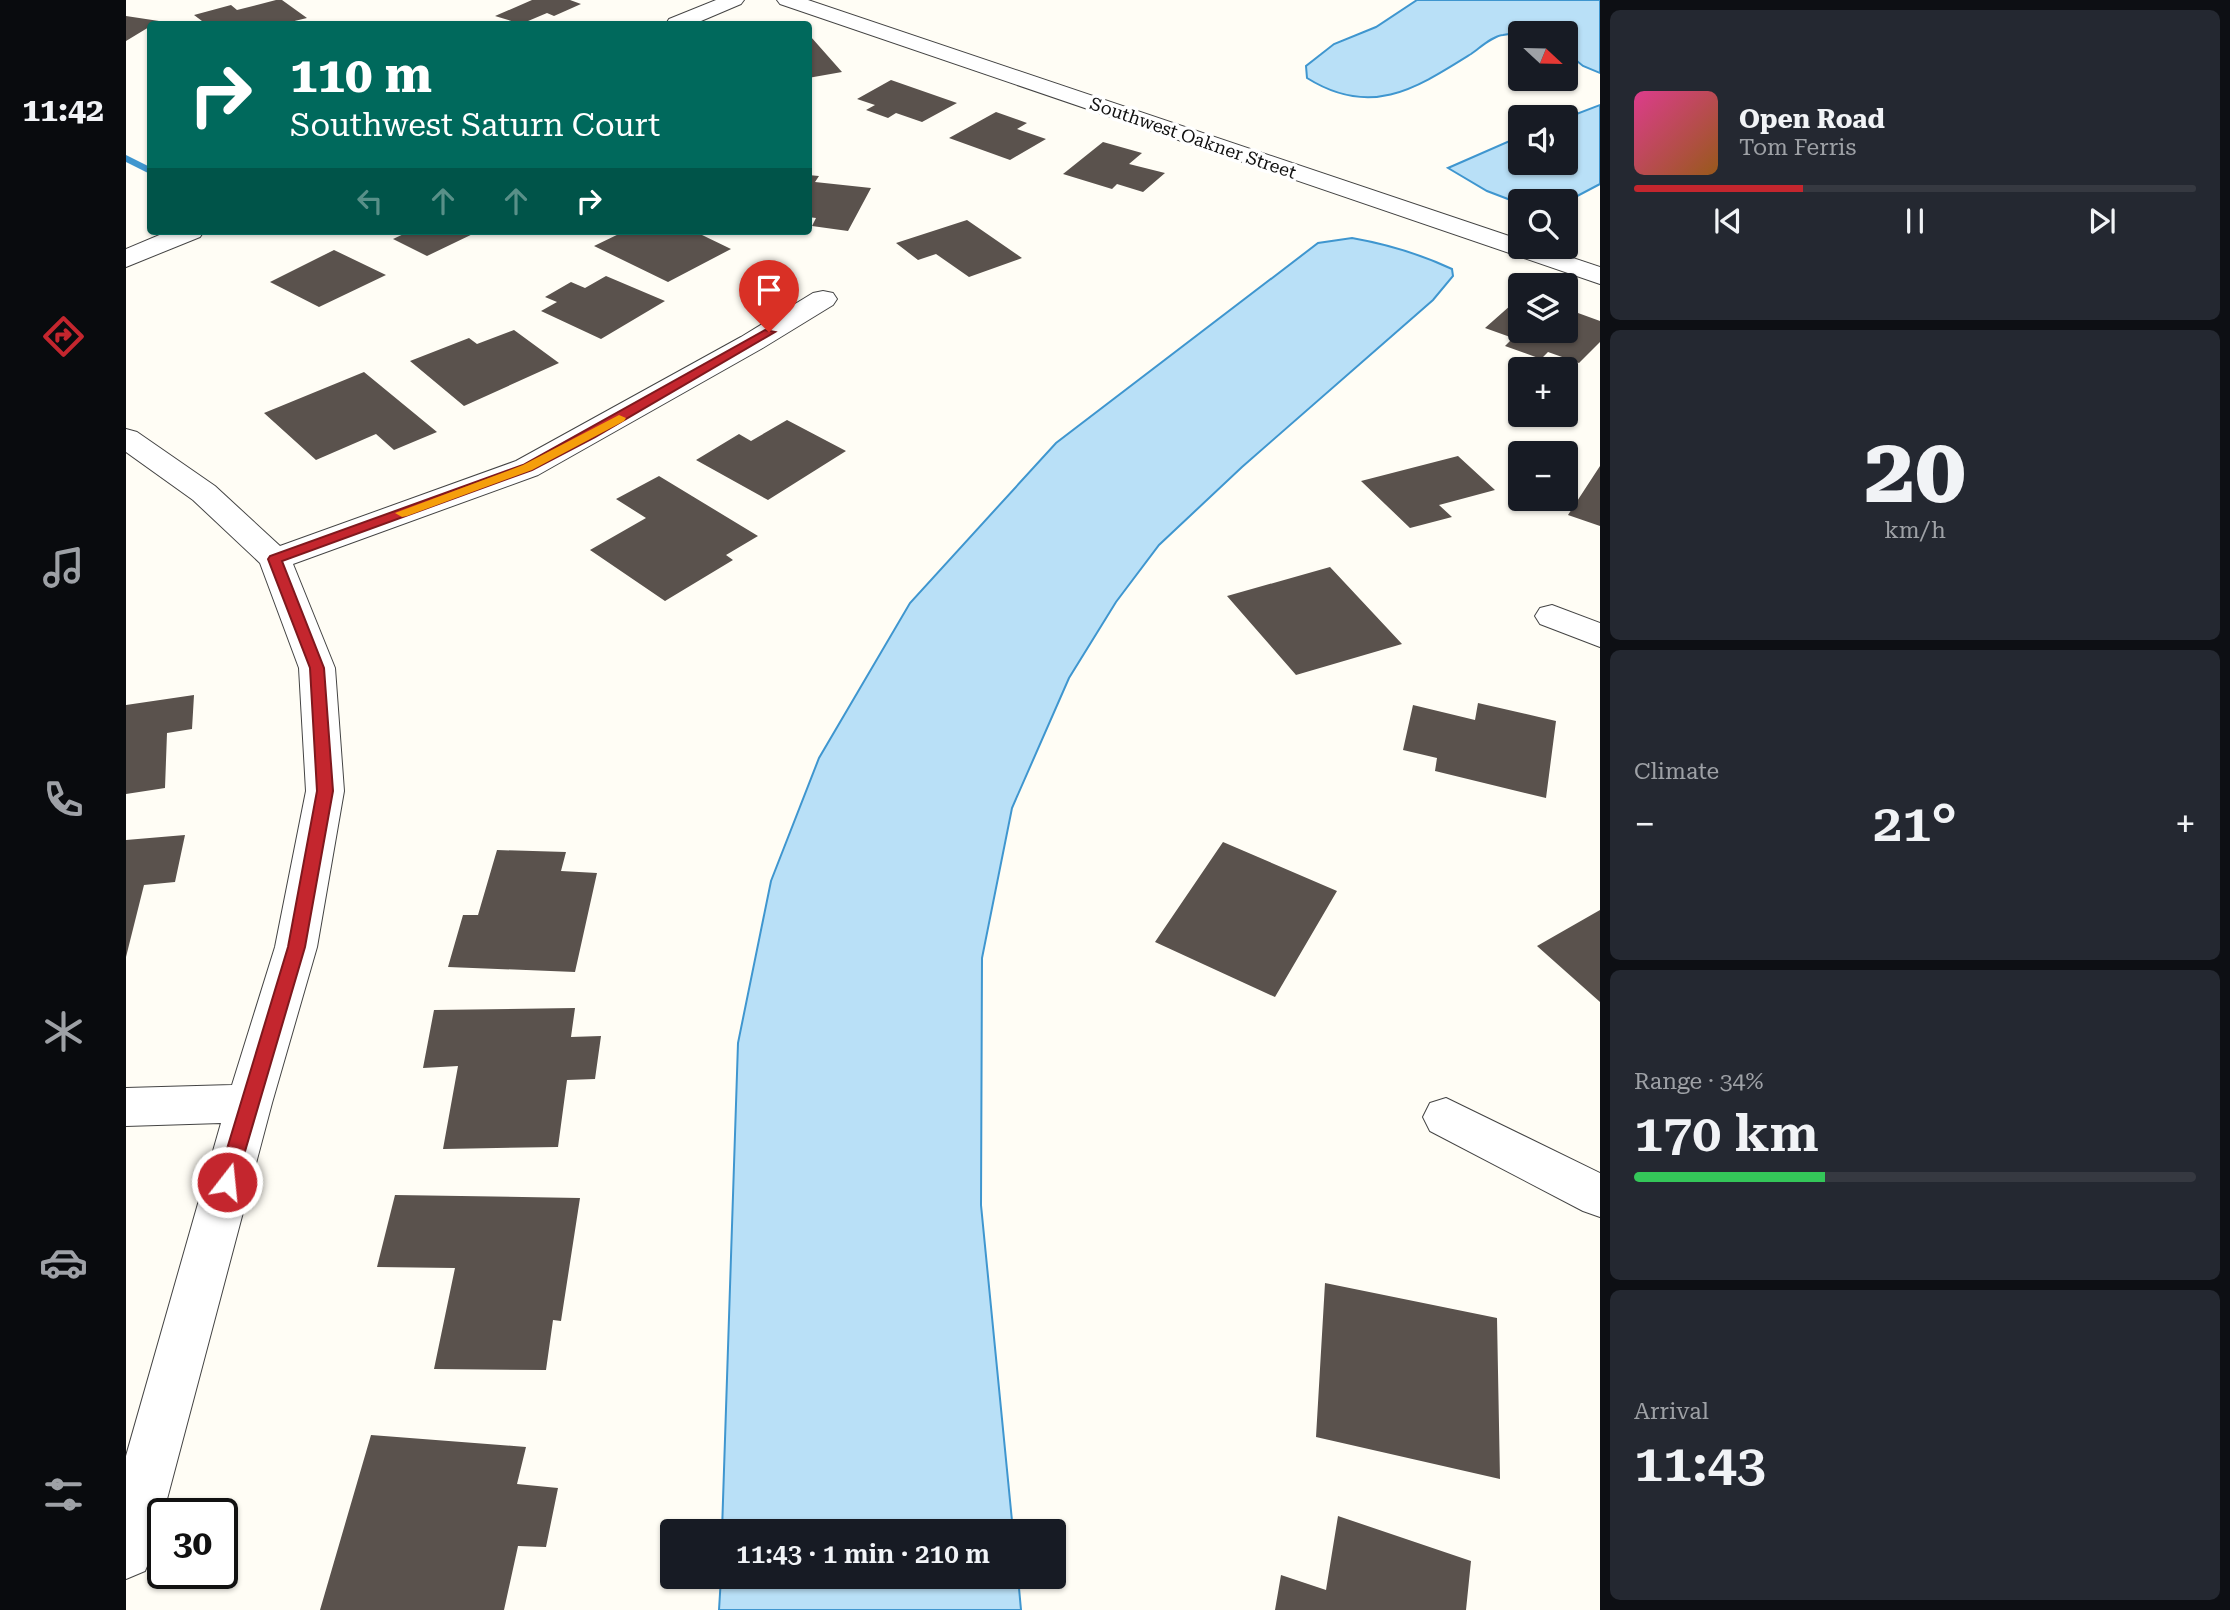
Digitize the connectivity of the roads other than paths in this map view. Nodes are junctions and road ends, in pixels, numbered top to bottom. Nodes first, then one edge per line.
1 (734, 0) edge
2 (787, 0) edge
3 (684, 21) edge
4 (182, 235) edge
5 (126, 259) edge
6 (1600, 276) edge
7 (823, 299) dead end
8 (126, 438) edge
9 (275, 559) junction
10 (1552, 616) dead end
11 (1600, 636) edge
12 (249, 1103) junction
13 (126, 1107) edge
14 (1446, 1116) dead end
15 (1600, 1196) edge
16 (126, 1552) edge

1 - 3 street
2 - 6 street, Southwest Oakner Street
4 - 5 street
7 - 9 street
8 - 9 street
9 - 12 street
10 - 11 street
12 - 13 street
12 - 16 street
14 - 15 street

